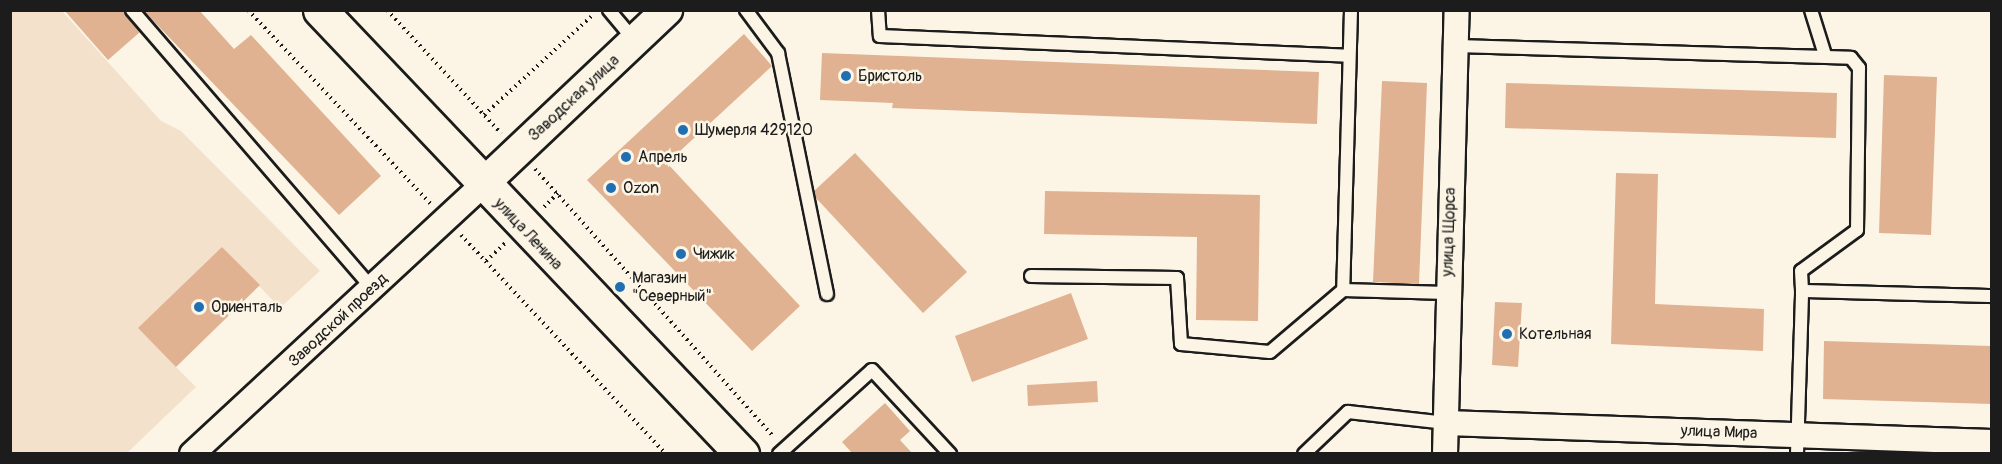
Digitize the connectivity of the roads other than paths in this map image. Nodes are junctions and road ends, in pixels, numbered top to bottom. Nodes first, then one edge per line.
1 (132, 10) edge
2 (320, 10) edge
3 (609, 10) edge
4 (667, 10) edge
5 (746, 10) edge
6 (878, 10) edge
7 (1351, 10) edge
8 (1457, 10) edge
9 (1811, 10) edge
10 (635, 41) junction
11 (1457, 46) junction
12 (1824, 55) junction
13 (1349, 56) junction
14 (482, 185) junction
15 (1030, 276) dead end
16 (372, 288) junction
17 (1343, 290) junction
18 (1802, 291) junction
19 (1447, 293) junction
20 (827, 294) dead end
21 (1992, 296) edge
22 (1446, 423) junction
23 (1992, 442) edge
24 (1797, 444) edge
25 (782, 451) edge
26 (192, 453) edge
27 (742, 453) edge
28 (950, 453) edge
29 (1304, 453) edge
30 (1445, 453) edge

1 - 16 lane
2 - 14 main road, улица Ленина
3 - 10 lane
4 - 10 street, Заводская улица
5 - 20 lane
6 - 13 lane
7 - 13 lane
8 - 11 street, улица Щорса
9 - 12 lane
10 - 14 street, Заводская улица
11 - 12 lane
11 - 19 street, улица Щорса
12 - 18 lane
13 - 17 lane
14 - 16 street, Заводской проезд
14 - 27 main road, улица Ленина
15 - 17 lane
16 - 26 street, Заводской проезд
17 - 19 lane
18 - 21 lane
18 - 24 lane
19 - 22 street, улица Щорса
22 - 24 street, улица Мира
22 - 29 lane
22 - 30 street, улица Щорса
23 - 24 street, улица Мира
25 - 28 lane

